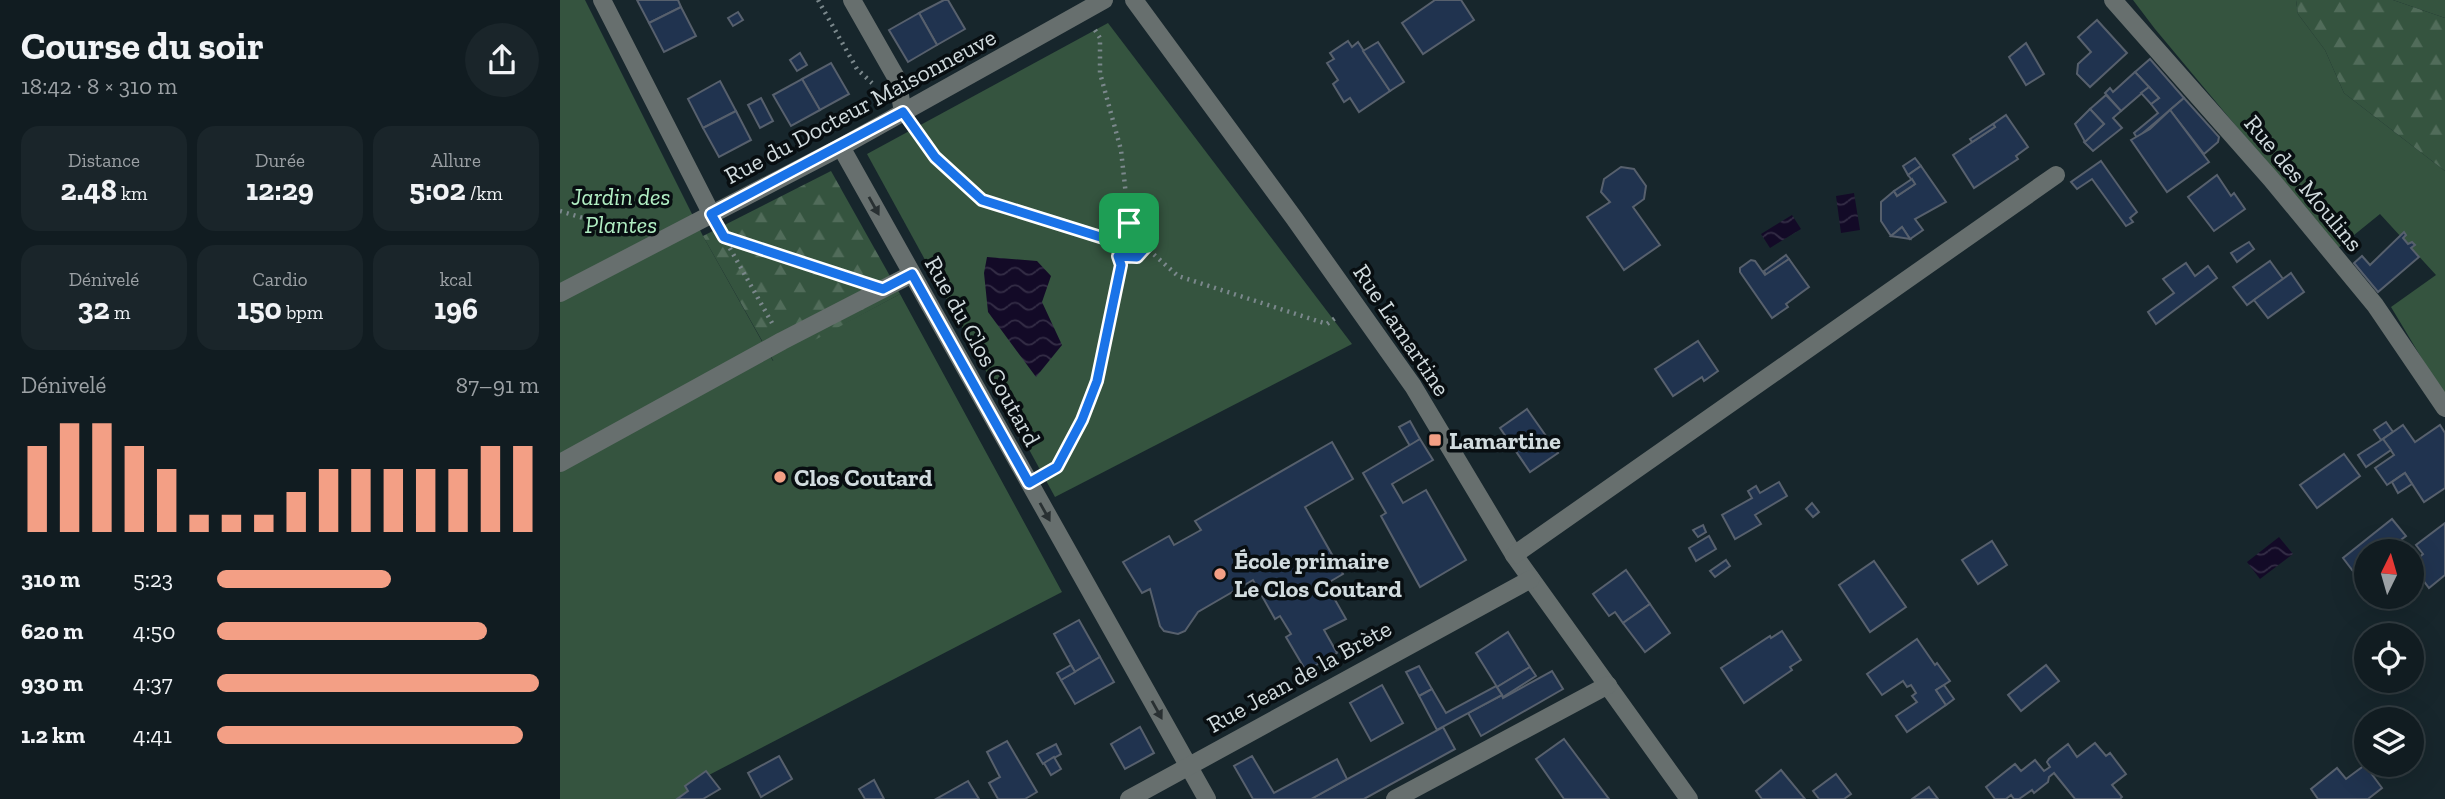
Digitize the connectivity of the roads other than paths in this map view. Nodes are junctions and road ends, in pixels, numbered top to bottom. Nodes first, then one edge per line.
1 (602, 0) edge
2 (852, 0) edge
3 (1104, 0) edge
4 (1135, 0) edge
5 (2113, 0) edge
6 (903, 112) junction
7 (841, 146) junction
8 (2056, 176) dead end
9 (711, 214) junction
10 (912, 274) junction
11 (560, 293) edge
12 (2445, 408) edge
13 (560, 463) edge
14 (1514, 555) junction
15 (1531, 579) junction
16 (1608, 685) junction
17 (1188, 766) junction
18 (1129, 799) edge
19 (1208, 799) edge
20 (1395, 799) edge
21 (1689, 799) edge

1 - 9 street
2 - 6 street
3 - 6 street, Rue du Docteur Maisonneuve
4 - 14 street, Rue Lamartine
5 - 12 street, Rue des Moulins
6 - 7 street, Rue du Docteur Maisonneuve
7 - 9 street, Rue du Docteur Maisonneuve
7 -> 10 street, Rue du Clos Coutard
8 - 14 street
9 - 11 street, Rue du Docteur Maisonneuve
10 - 13 street
10 -> 17 street, Rue du Clos Coutard
14 - 15 street, Rue Lamartine
15 - 16 street, Rue Lamartine
15 - 17 street, Rue Jean de la Brète
16 - 20 street
16 - 21 street, Rue Lamartine
17 - 18 street, Rue Jean de la Brète
17 - 19 street, Rue du Clos Coutard

